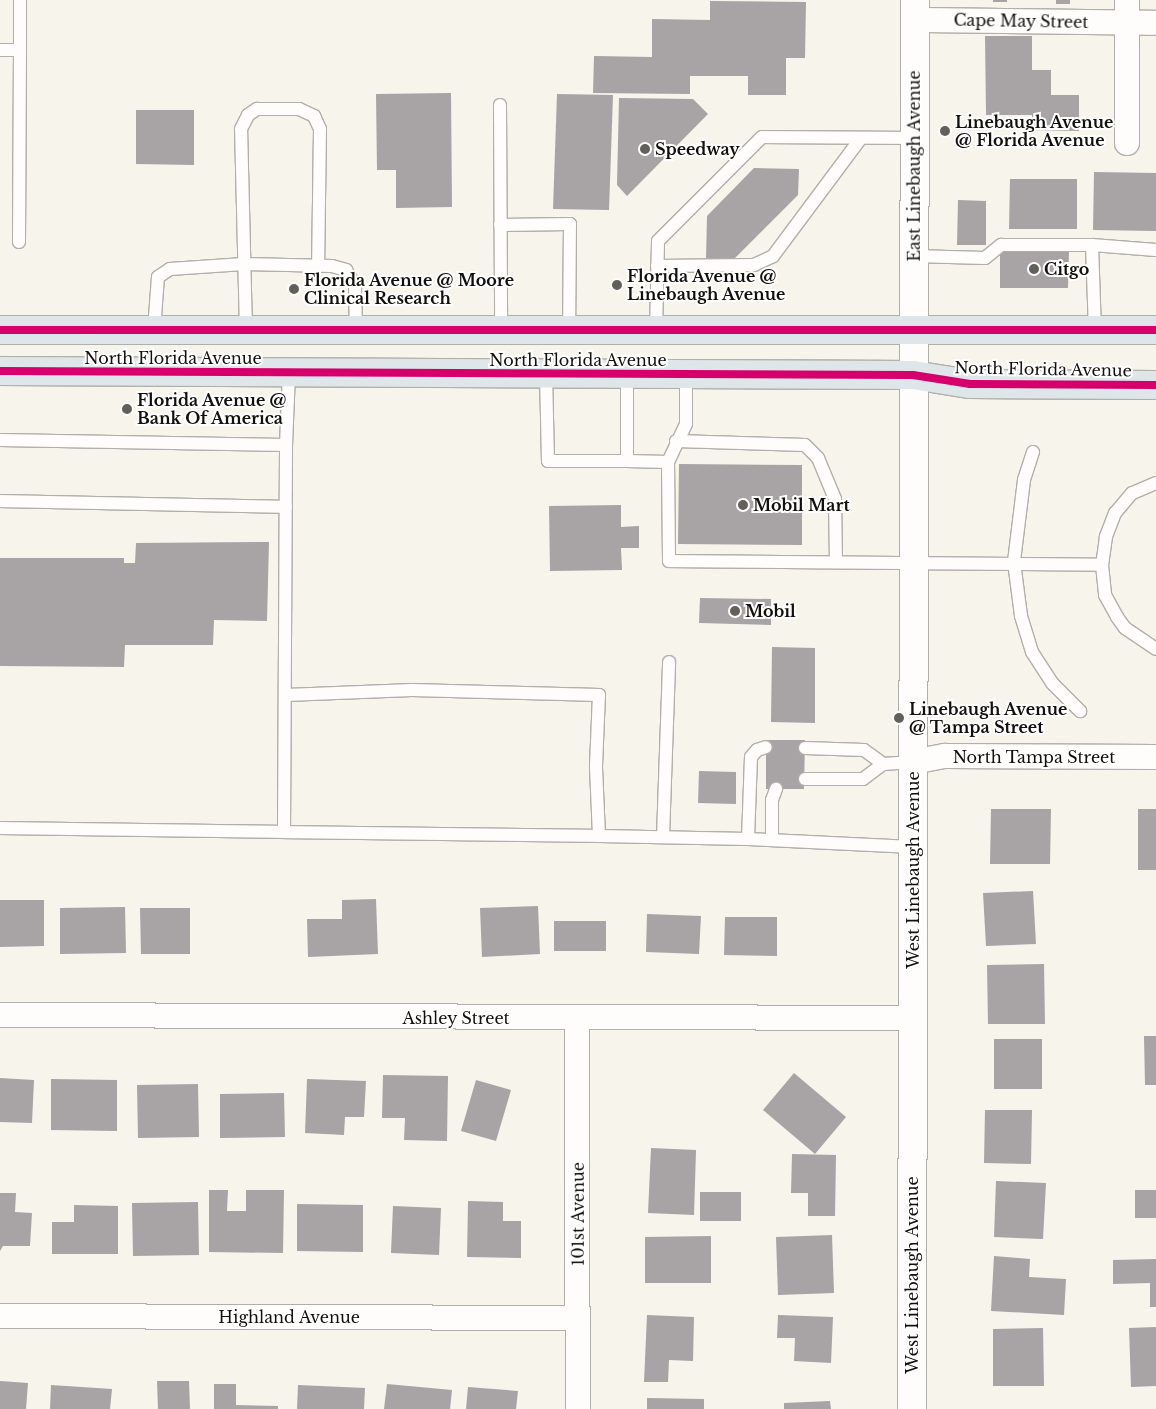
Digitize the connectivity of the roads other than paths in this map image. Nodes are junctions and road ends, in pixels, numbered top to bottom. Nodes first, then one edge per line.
1 (20, 0) edge
2 (915, 10) edge
3 (1127, 11) edge
4 (1156, 23) edge
5 (0, 50) edge
6 (20, 50) junction
7 (500, 104) dead end
8 (861, 138) junction
9 (914, 138) junction
10 (1127, 143) dead end
11 (500, 225) junction
12 (19, 242) dead end
13 (1092, 245) junction
14 (1156, 250) edge
15 (913, 256) junction
16 (244, 264) junction
17 (318, 266) junction
18 (657, 266) junction
19 (0, 330) edge
20 (154, 330) junction
21 (1095, 330) junction
22 (1156, 330) edge
23 (246, 331) junction
24 (326, 331) junction
25 (356, 331) junction
26 (501, 331) junction
27 (569, 331) junction
28 (656, 331) junction
29 (913, 332) junction
30 (0, 371) edge
31 (289, 372) junction
32 (326, 373) junction
33 (546, 373) junction
34 (627, 374) junction
35 (686, 374) junction
36 (913, 375) junction
37 (1156, 385) edge
38 (0, 440) edge
39 (676, 442) junction
40 (286, 444) junction
41 (1033, 452) dead end
42 (626, 461) junction
43 (668, 462) junction
44 (1156, 483) edge
45 (0, 501) edge
46 (286, 507) junction
47 (836, 561) junction
48 (913, 562) junction
49 (1014, 562) junction
50 (1102, 565) junction
51 (1156, 649) edge
52 (669, 662) dead end
53 (286, 695) junction
54 (1080, 711) dead end
55 (766, 747) dead end
56 (805, 748) dead end
57 (1156, 757) edge
58 (913, 762) junction
59 (883, 764) junction
60 (805, 779) dead end
61 (776, 789) dead end
62 (0, 828) edge
63 (284, 832) junction
64 (599, 836) junction
65 (663, 837) junction
66 (748, 839) junction
67 (772, 840) junction
68 (913, 847) junction
69 (0, 1015) edge
70 (577, 1018) junction
71 (913, 1018) junction
72 (0, 1316) edge
73 (578, 1318) junction
74 (578, 1409) edge
75 (912, 1409) edge

1 - 6 lane
2 - 3 street, Cape May Street
2 - 9 street, East Linebaugh Avenue
3 - 4 street, Cape May Street
3 - 10 street
5 - 6 lane
6 - 12 lane
7 - 11 lane
8 - 9 lane
8 - 18 lane
8 - 18 lane
9 - 15 street, East Linebaugh Avenue
11 - 26 lane
11 - 27 lane
13 - 14 lane
13 - 15 lane
13 - 21 lane
15 - 29 street, East Linebaugh Avenue
16 - 17 lane
16 - 17 lane
16 - 20 lane
16 - 23 lane
17 - 25 lane
18 - 28 lane
19 - 20 main road, North Florida Avenue
20 - 23 main road, North Florida Avenue
21 - 22 main road, North Florida Avenue
21 - 29 main road, North Florida Avenue
23 - 24 main road, North Florida Avenue
24 - 25 main road, North Florida Avenue
24 - 32 main road
25 - 26 main road, North Florida Avenue
26 - 27 main road, North Florida Avenue
27 - 28 main road, North Florida Avenue
28 - 29 main road, North Florida Avenue
29 - 36 street, West Linebaugh Avenue
30 - 31 main road, North Florida Avenue
31 - 32 main road, North Florida Avenue
31 - 40 lane
32 - 33 main road, North Florida Avenue
33 - 34 main road, North Florida Avenue
33 - 42 lane
34 - 35 main road, North Florida Avenue
34 - 42 lane
35 - 36 main road, North Florida Avenue
35 - 39 lane
36 - 37 main road, North Florida Avenue
36 - 48 street, West Linebaugh Avenue
38 - 40 lane
39 - 43 lane
39 - 47 lane
40 - 46 lane
41 - 49 lane
42 - 43 lane
43 - 47 lane
44 - 50 lane
45 - 46 lane
46 - 53 lane
47 - 48 lane
48 - 49 lane
48 - 58 street, West Linebaugh Avenue
49 - 50 lane
49 - 54 lane
50 - 51 lane
52 - 65 lane
53 - 63 lane
53 - 64 lane
55 - 66 lane
56 - 59 lane
57 - 58 street, North Tampa Street
58 - 59 lane
58 - 68 street, West Linebaugh Avenue
59 - 60 lane
61 - 67 lane
62 - 63 lane
63 - 64 lane
64 - 65 lane
65 - 66 lane
66 - 67 lane
67 - 68 lane
68 - 71 street, West Linebaugh Avenue
69 - 70 street, Ashley Street
70 - 71 street, Ashley Street
70 - 73 street, 101st Avenue
71 - 75 street, West Linebaugh Avenue
72 - 73 street, Highland Avenue
73 - 74 street, 101st Avenue

